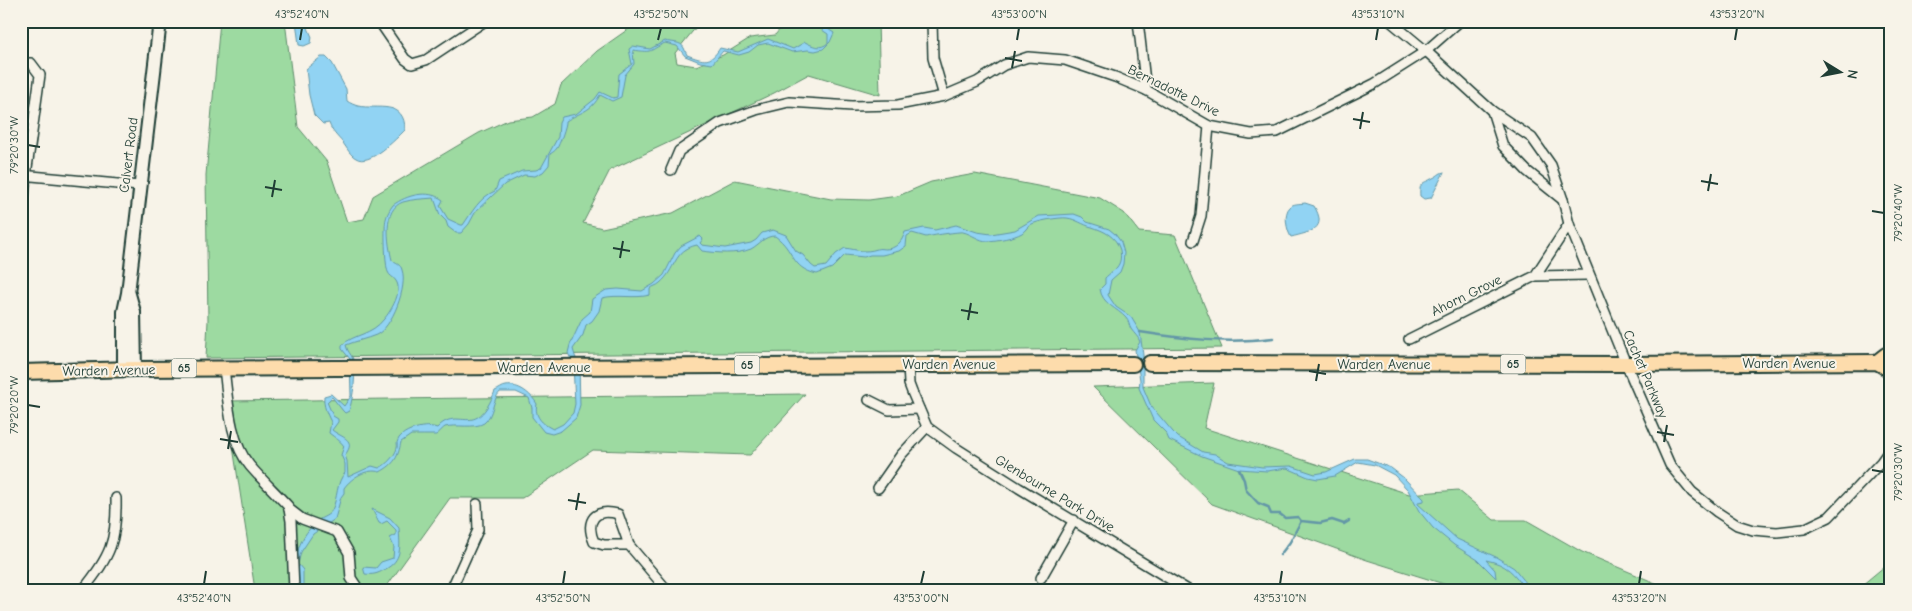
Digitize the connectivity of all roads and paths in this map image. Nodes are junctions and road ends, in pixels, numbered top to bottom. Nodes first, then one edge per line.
1 (160, 21) edge
2 (379, 21) edge
3 (485, 21) edge
4 (932, 21) edge
5 (1138, 21) edge
6 (1390, 21) edge
7 (1460, 21) edge
8 (1426, 51) junction
9 (21, 63) edge
10 (1146, 90) junction
11 (944, 96) junction
12 (1492, 111) junction
13 (1209, 126) junction
14 (671, 170) dead end
15 (24, 175) edge
16 (139, 186) junction
17 (1563, 200) junction
18 (1569, 224) junction
19 (21, 229) edge
20 (1193, 241) dead end
21 (1589, 275) junction
22 (1535, 276) junction
23 (1409, 339) dead end
24 (1891, 355) edge
25 (1877, 362) junction
26 (1150, 363) joint
27 (908, 364) junction
28 (1133, 364) joint
29 (1626, 364) junction
30 (224, 368) junction
31 (1891, 368) edge
32 (129, 369) junction
33 (21, 372) edge
34 (870, 400) dead end
35 (919, 409) junction
36 (927, 427) junction
37 (1891, 448) edge
38 (878, 488) dead end
39 (116, 498) dead end
40 (477, 504) dead end
41 (289, 509) junction
42 (1074, 520) junction
43 (629, 544) junction
44 (1041, 578) dead end
45 (84, 589) edge
46 (294, 590) edge
47 (359, 590) edge
48 (450, 590) edge
49 (667, 590) edge
50 (1188, 590) edge

1 - 16 street, Calvert Road
2 - 3 street
4 - 11 street
5 - 10 street
6 - 8 street, Cachet Parkway
7 - 8 street, Bernadotte Drive
8 - 12 street, Cachet Parkway
8 - 13 street, Bernadotte Drive
9 - 15 street
10 - 11 street, Bernadotte Drive
10 - 13 street, Bernadotte Drive
11 - 14 street, Bernadotte Drive
12 - 17 street
12 - 17 street, Cachet Parkway
13 - 20 street
15 - 16 street
15 - 19 street
16 - 32 street, Calvert Road
17 - 18 street, Cachet Parkway
18 - 21 street, Cachet Parkway
18 - 22 street
21 - 22 street, Ahorn Grove
21 - 29 street, Cachet Parkway
22 - 23 street, Ahorn Grove
24 - 25 main road, Warden Avenue / 65
25 - 29 main road, Warden Avenue / 65
25 - 31 main road, Warden Avenue / 65
26 - 28 street, Warden Avenue / 65
26 - 29 main road, Warden Avenue / 65
27 - 28 main road, Warden Avenue / 65
27 - 30 main road, Warden Avenue / 65
27 - 35 street
29 - 37 street, Cachet Parkway
30 - 32 main road, Warden Avenue / 65
30 - 41 street
32 - 33 main road, Warden Avenue / 65
34 - 35 street
35 - 36 street
36 - 38 street
36 - 42 street, Glenbourne Park Drive
39 - 45 street
40 - 48 street
41 - 46 street
41 - 47 street
42 - 44 street
42 - 50 street, Glenbourne Park Drive
43 - 43 street
43 - 49 street

